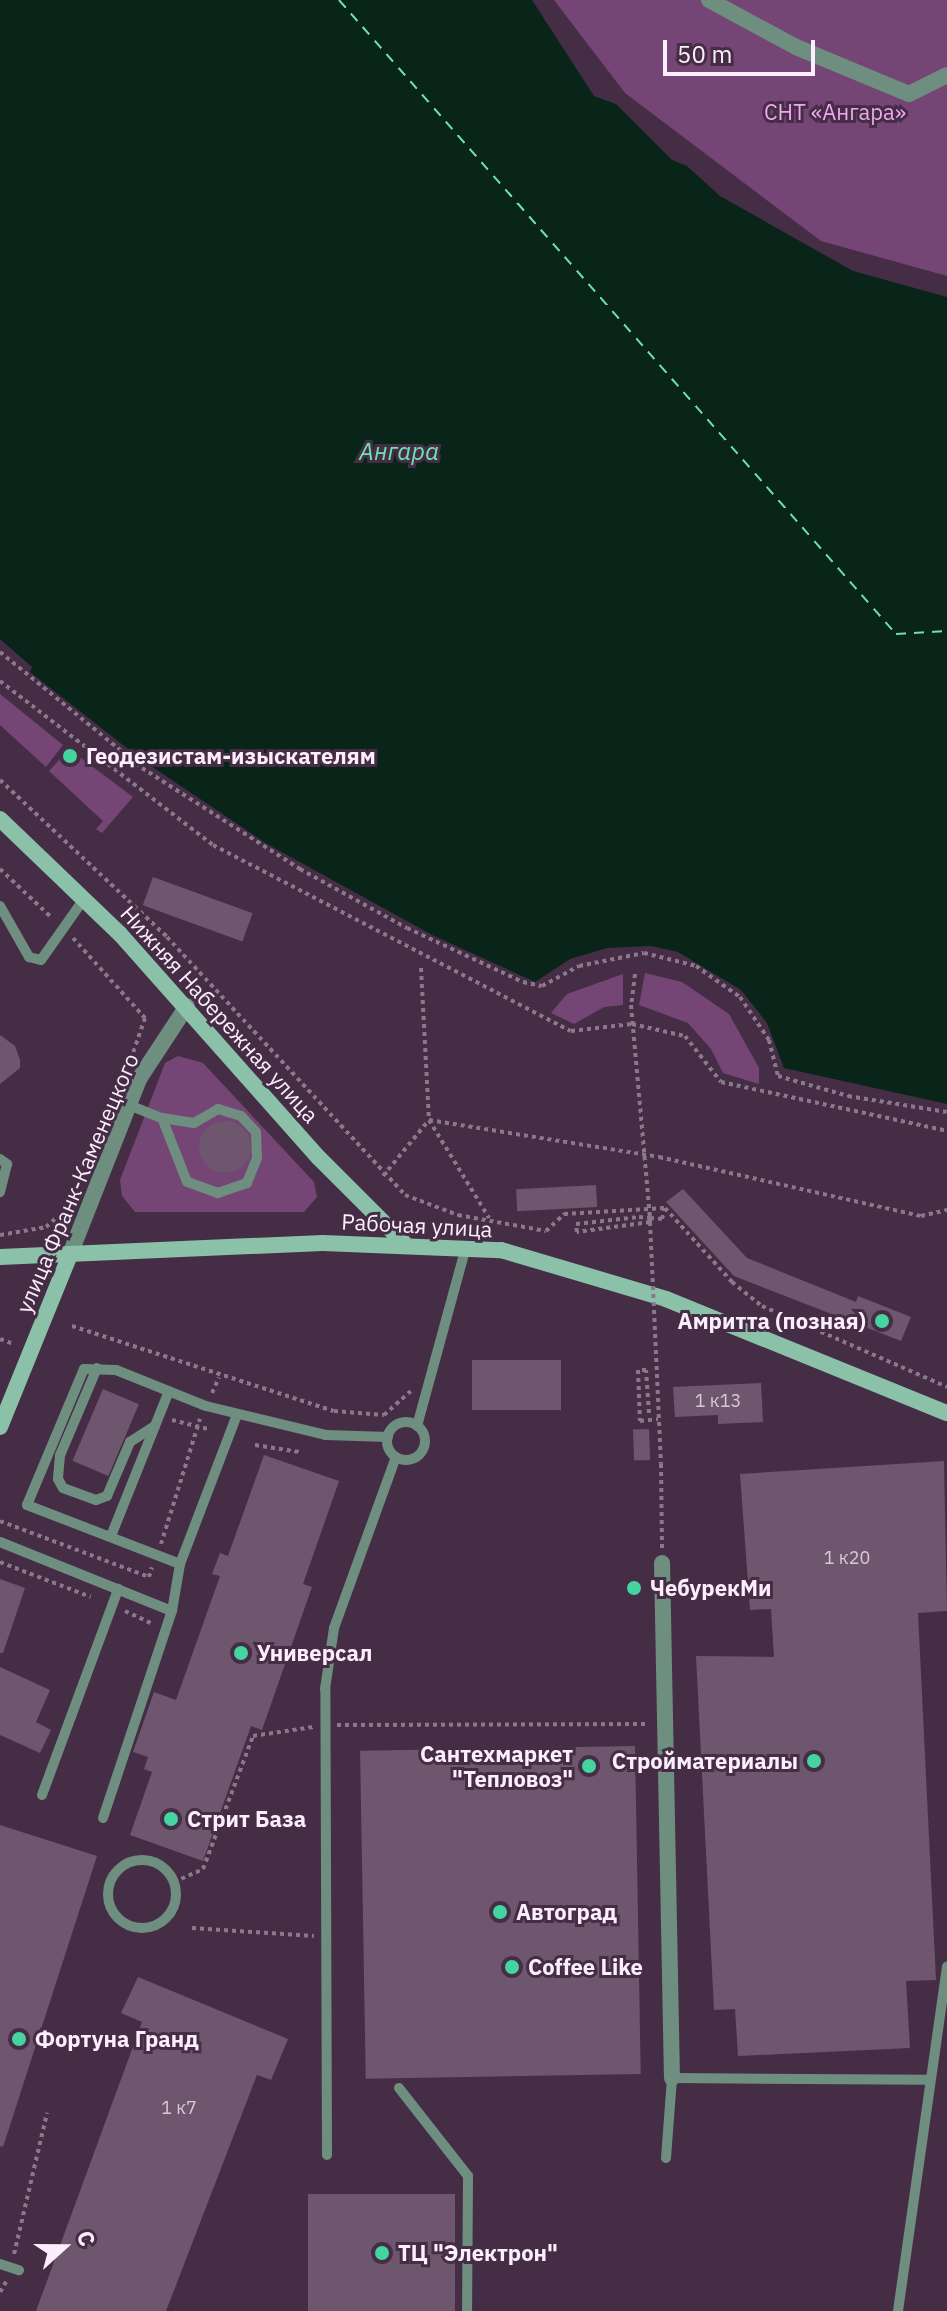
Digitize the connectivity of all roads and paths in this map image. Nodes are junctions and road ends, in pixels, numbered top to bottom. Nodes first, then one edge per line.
1 (709, 0) edge
2 (947, 75) edge
3 (0, 652) edge
4 (0, 681) edge
5 (0, 780) edge
6 (0, 819) edge
7 (0, 869) edge
8 (84, 899) junction
9 (0, 906) edge
10 (63, 928) junction
11 (421, 968) dead end
12 (635, 974) dead end
13 (187, 1006) junction
14 (632, 1024) junction
15 (126, 1068) dead end
16 (129, 1105) junction
17 (947, 1112) edge
18 (162, 1118) junction
19 (429, 1120) junction
20 (947, 1131) edge
21 (644, 1155) junction
22 (0, 1159) edge
23 (383, 1176) junction
24 (0, 1192) edge
25 (72, 1202) dead end
26 (665, 1208) junction
27 (649, 1209) junction
28 (947, 1210) edge
29 (489, 1218) junction
30 (650, 1220) junction
31 (0, 1235) edge
32 (404, 1243) junction
33 (466, 1246) junction
34 (1, 1255) edge
35 (69, 1257) junction
36 (72, 1326) dead end
37 (0, 1339) edge
38 (11, 1343) dead end
39 (97, 1368) junction
40 (416, 1387) dead end
41 (947, 1387) edge
42 (169, 1391) junction
43 (649, 1413) dead end
44 (947, 1413) edge
45 (237, 1415) junction
46 (658, 1419) junction
47 (187, 1425) dead end
48 (197, 1425) junction
49 (155, 1426) junction
50 (417, 1426) junction
51 (0, 1427) edge
52 (209, 1429) dead end
53 (388, 1437) junction
54 (255, 1445) dead end
55 (299, 1452) dead end
56 (396, 1457) junction
57 (0, 1521) edge
58 (111, 1536) junction
59 (0, 1542) edge
60 (157, 1555) junction
61 (0, 1562) edge
62 (662, 1563) joint
63 (180, 1564) junction
64 (118, 1589) junction
65 (112, 1605) junction
66 (172, 1611) junction
67 (166, 1630) junction
68 (665, 1724) junction
69 (326, 1725) junction
70 (42, 1795) dead end
71 (103, 1818) dead end
72 (174, 1882) junction
73 (192, 1928) dead end
74 (328, 1937) junction
75 (947, 1966) edge
76 (672, 2078) junction
77 (930, 2080) junction
78 (399, 2088) dead end
79 (47, 2113) dead end
80 (327, 2155) dead end
81 (666, 2158) dead end
82 (10, 2267) edge
83 (0, 2292) edge
84 (467, 2311) edge
85 (898, 2311) edge

1 - 2 street
3 - 17 path
4 - 14 path
5 - 23 path
6 - 8 main road, Нижняя Набережная улица
7 - 10 path
8 - 10 lane
8 - 13 main road, Нижняя Набережная улица
9 - 10 lane
10 - 15 path
11 - 19 path
12 - 14 path
13 - 16 street, улица Франк-Каменецкого
13 - 32 main road, Нижняя Набережная улица
14 - 20 path
14 - 21 path
16 - 18 lane
16 - 35 street, улица Франк-Каменецкого
18 - 18 lane
19 - 21 path
19 - 23 path
19 - 29 path
21 - 27 path
21 - 28 path
22 - 24 lane
23 - 29 path
25 - 31 path
26 - 27 path
26 - 30 path
26 - 41 path
27 - 29 path
27 - 30 path
30 - 30 path
30 - 46 path, bridge
32 - 33 main road, Рабочая улица
32 - 35 main road, Рабочая улица
33 - 44 main road, Рабочая улица
33 - 50 lane
34 - 35 main road, Рабочая улица
35 - 51 main road, улица Франк-Каменецкого
36 - 40 path
37 - 38 path
39 - 42 lane
39 - 49 lane
39 - 58 lane
42 - 45 lane
42 - 49 lane
43 - 46 path
45 - 53 lane
45 - 63 lane
46 - 62 path, bridge
47 - 48 path
48 - 52 path
48 - 60 path
49 - 58 lane
50 - 53 lane
50 - 56 lane
53 - 56 lane
54 - 55 path
56 - 69 lane
57 - 60 path
58 - 60 lane
59 - 64 lane
60 - 63 lane
61 - 65 path
62 - 68 street
63 - 66 lane
64 - 65 lane
64 - 66 lane
65 - 67 path
65 - 70 lane
66 - 67 lane
67 - 71 lane
68 - 69 path
68 - 76 street
69 - 72 path
69 - 74 lane
72 - 72 lane
73 - 74 path
74 - 80 lane
75 - 77 lane
76 - 77 lane
76 - 81 lane
77 - 85 lane
78 - 84 lane
79 - 82 path
82 - 83 path

